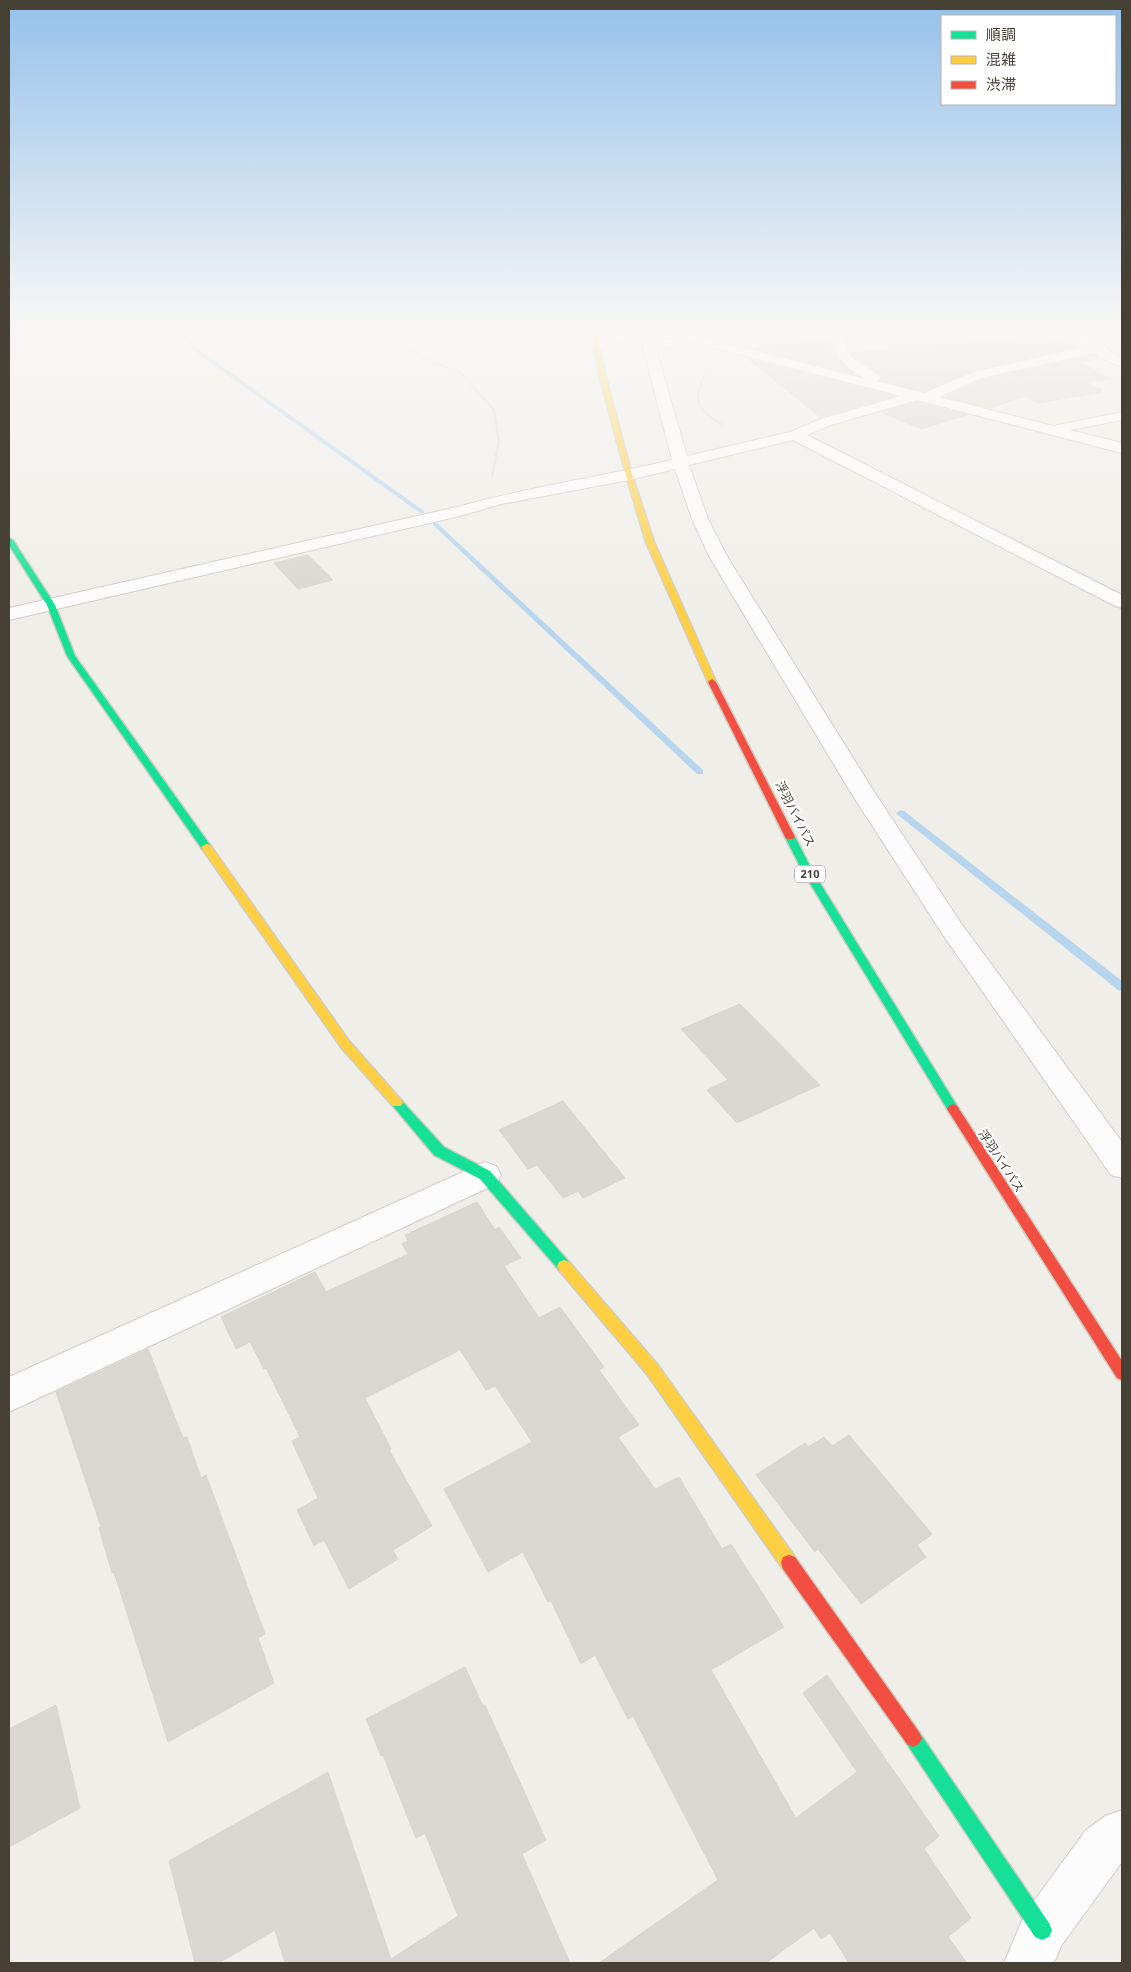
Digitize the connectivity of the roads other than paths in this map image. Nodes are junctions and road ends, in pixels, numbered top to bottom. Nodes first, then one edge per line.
1 (614, 421) edge
2 (669, 421) edge
3 (830, 421) edge
4 (1015, 421) edge
5 (1096, 421) edge
6 (1050, 430) junction
7 (795, 435) junction
8 (1122, 448) edge
9 (681, 463) junction
10 (628, 475) junction
11 (9, 540) edge
12 (1122, 602) edge
13 (51, 604) junction
14 (9, 614) edge
15 (1122, 1166) edge
16 (485, 1175) junction
17 (1122, 1373) edge
18 (9, 1395) edge
19 (1122, 1833) edge
20 (1036, 1947) edge

1 - 10 main road, 浮羽バイパス / 210
2 - 9 street
3 - 7 street
4 - 6 street
5 - 6 street
6 - 8 street
7 - 9 street
7 - 12 street
9 - 10 street
9 - 15 street
10 - 13 street
10 - 17 main road, 浮羽バイパス / 210
11 - 13 main road
13 - 14 street
13 - 16 main road
16 - 18 street
16 - 20 main road
19 - 20 street

